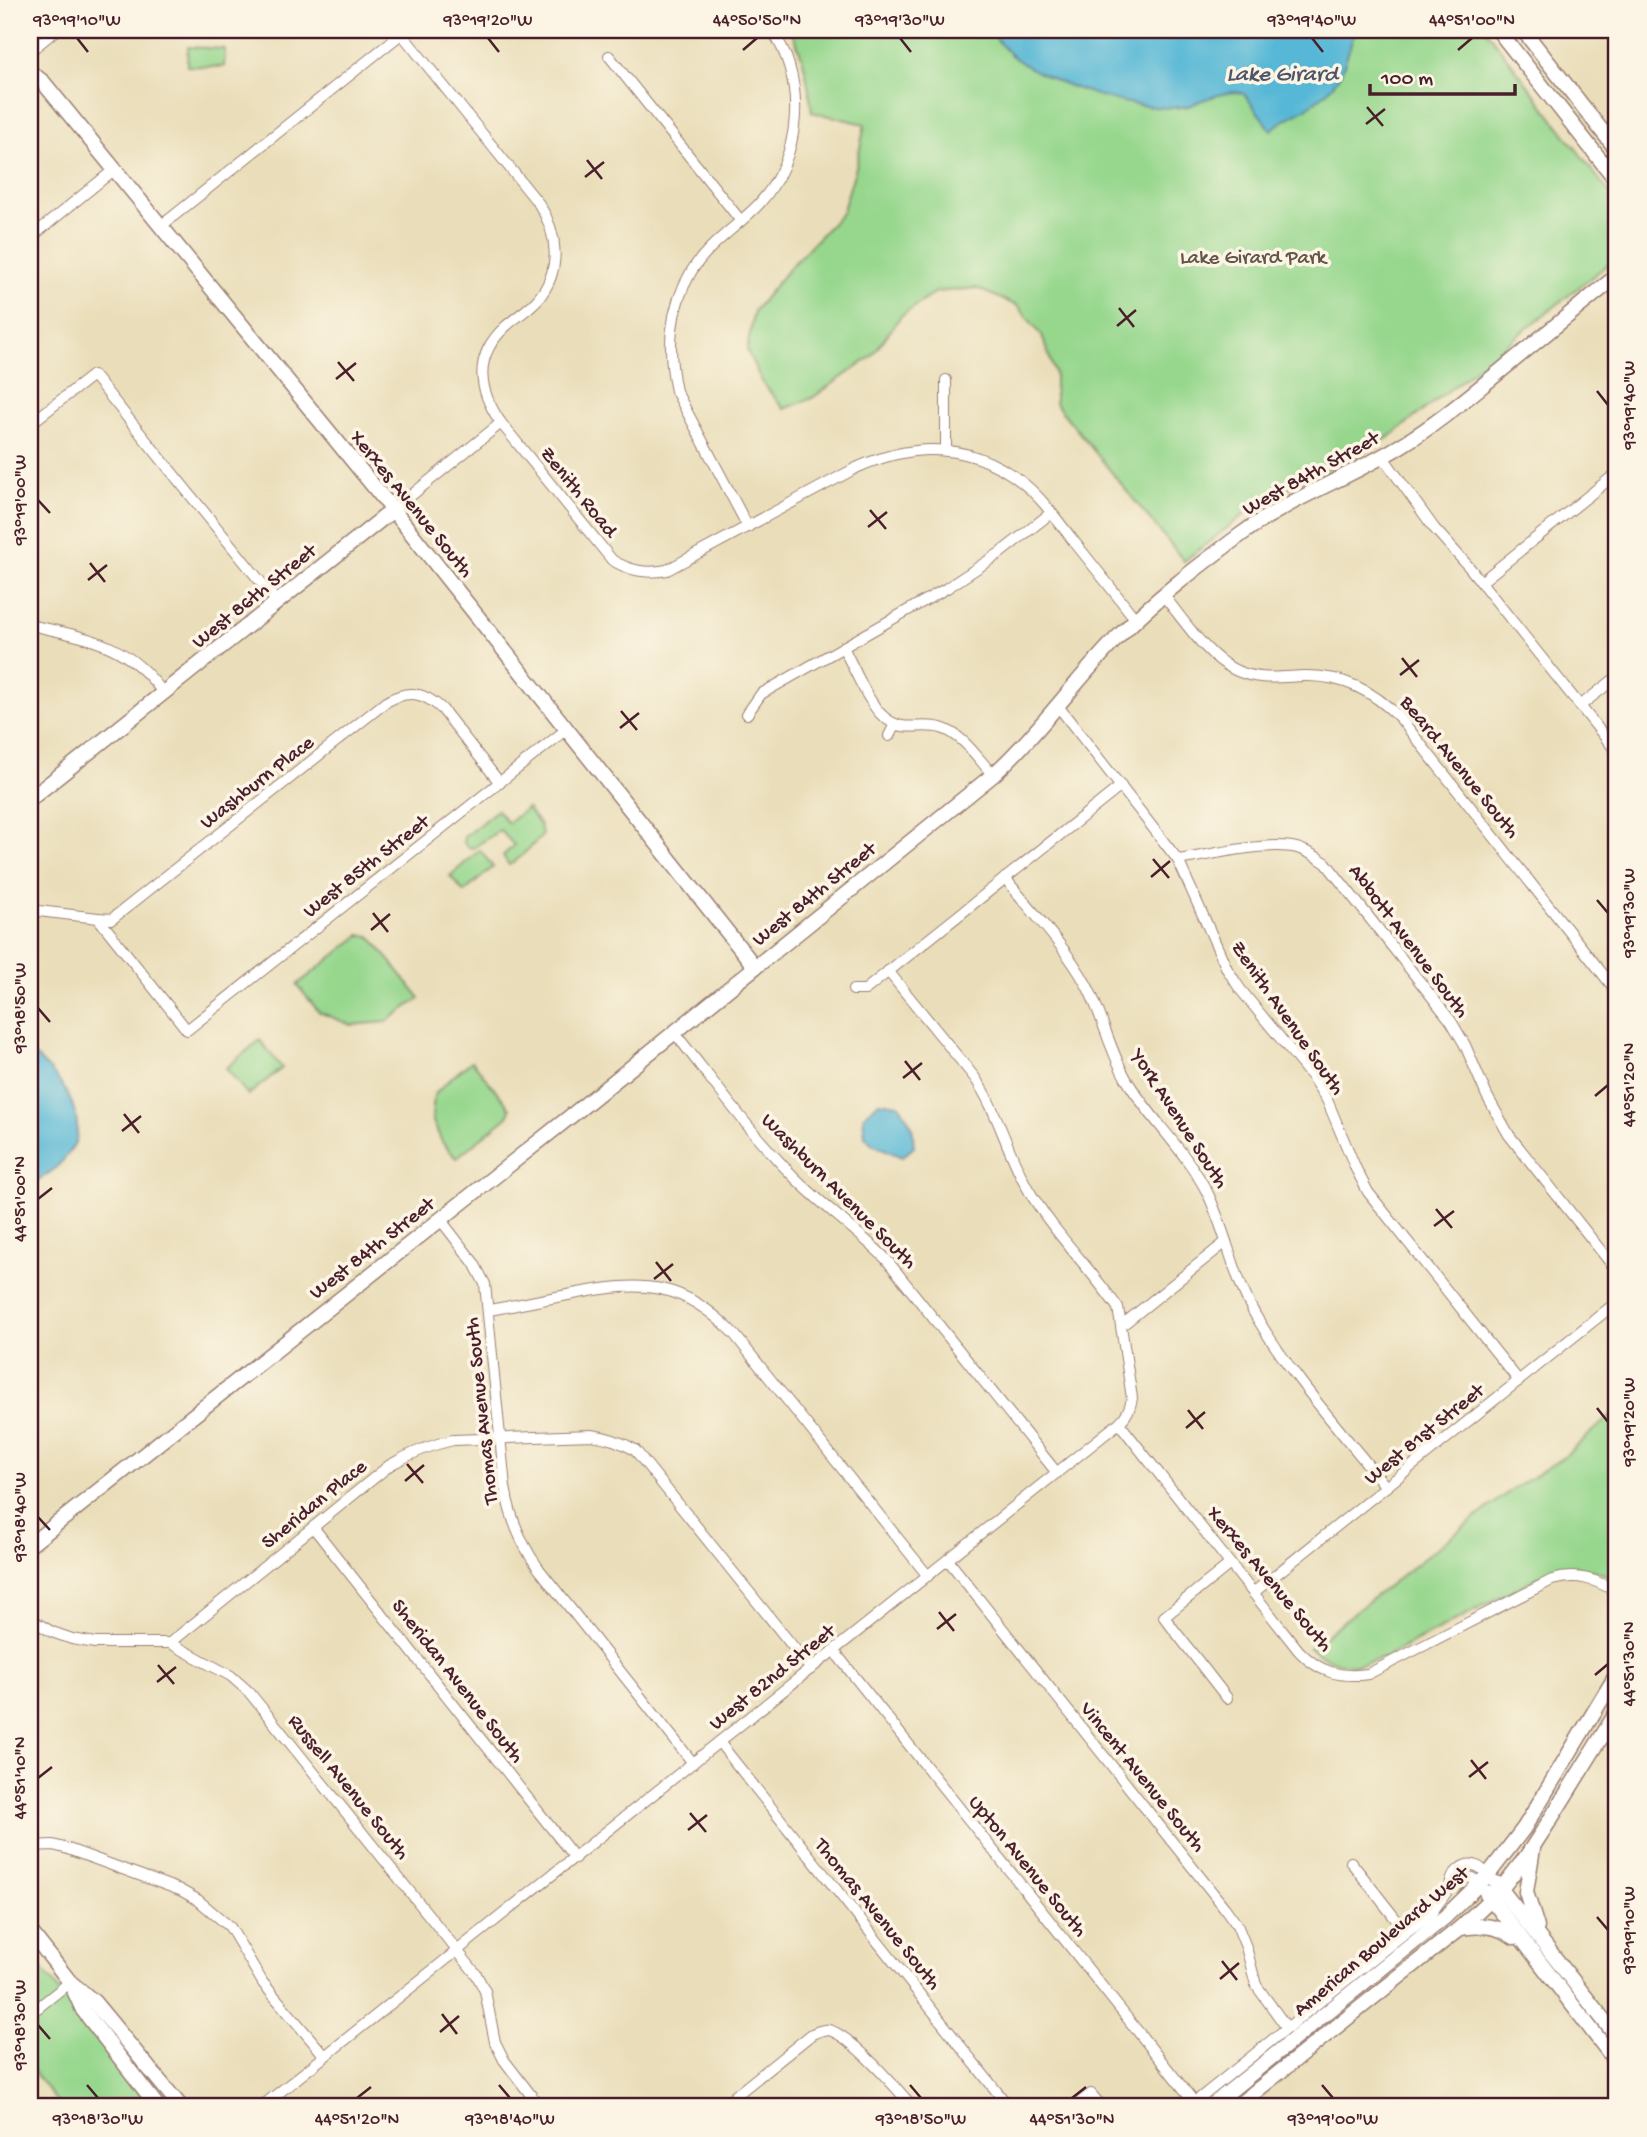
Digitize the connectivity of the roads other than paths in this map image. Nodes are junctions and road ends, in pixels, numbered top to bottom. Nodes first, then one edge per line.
1 (56, 30) edge
2 (772, 30) edge
3 (1498, 30) edge
4 (1508, 30) edge
5 (1523, 30) edge
6 (403, 32) edge
7 (30, 51) edge
8 (608, 56) dead end
9 (1550, 64) junction
10 (30, 72) edge
11 (1617, 150) edge
12 (115, 170) junction
13 (1617, 181) edge
14 (741, 221) junction
15 (160, 226) junction
16 (30, 238) edge
17 (1617, 276) edge
18 (946, 380) dead end
19 (501, 423) junction
20 (30, 424) edge
21 (946, 451) junction
22 (1383, 457) junction
23 (1617, 473) edge
24 (393, 510) junction
25 (1051, 513) junction
26 (748, 527) junction
27 (1481, 582) junction
28 (1164, 596) junction
29 (277, 602) junction
30 (1136, 620) junction
31 (30, 625) edge
32 (843, 647) junction
33 (1617, 677) edge
34 (163, 693) junction
35 (1058, 706) junction
36 (1580, 706) junction
37 (747, 714) dead end
38 (895, 724) junction
39 (567, 729) junction
40 (889, 736) dead end
41 (1617, 752) edge
42 (993, 775) junction
43 (500, 783) junction
44 (1121, 786) junction
45 (30, 799) edge
46 (1178, 860) junction
47 (1005, 878) junction
48 (30, 910) edge
49 (98, 918) junction
50 (755, 967) junction
51 (888, 971) junction
52 (853, 990) dead end
53 (1617, 992) edge
54 (674, 1032) junction
55 (440, 1219) junction
56 (1226, 1242) junction
57 (1617, 1271) edge
58 (1617, 1302) edge
59 (489, 1310) junction
60 (1121, 1326) junction
61 (1519, 1381) junction
62 (1119, 1423) junction
63 (500, 1438) junction
64 (1057, 1473) junction
65 (1386, 1487) junction
66 (313, 1527) junction
67 (30, 1545) edge
68 (948, 1560) junction
69 (1230, 1564) junction
70 (928, 1576) junction
71 (1617, 1592) edge
72 (1253, 1593) junction
73 (30, 1619) edge
74 (170, 1643) junction
75 (834, 1651) junction
76 (811, 1669) junction
77 (1617, 1674) edge
78 (1227, 1698) dead end
79 (1617, 1712) edge
80 (719, 1742) junction
81 (693, 1763) junction
82 (1534, 1844) junction
83 (30, 1846) edge
84 (575, 1858) junction
85 (1351, 1862) dead end
86 (1484, 1880) junction
87 (1496, 1894) junction
88 (1460, 1928) junction
89 (30, 1931) edge
90 (1406, 1932) junction
91 (1541, 1938) junction
92 (1524, 1943) junction
93 (457, 1951) junction
94 (70, 1982) junction
95 (30, 2014) edge
96 (1287, 2028) junction
97 (1617, 2037) edge
98 (325, 2056) junction
99 (1617, 2063) edge
100 (170, 2094) junction
101 (1192, 2105) edge
102 (155, 2106) edge
103 (181, 2107) edge
104 (261, 2107) edge
105 (540, 2107) edge
106 (731, 2107) edge
107 (913, 2107) edge
108 (1009, 2107) edge
109 (1074, 2107) edge
110 (1102, 2107) edge
111 (1210, 2107) edge
112 (1236, 2107) edge

1 - 7 street
2 - 14 street
3 - 13 street
4 - 9 street
5 - 9 street
6 - 15 street
6 - 19 street, Zenith Road
8 - 14 street
9 - 11 street
10 - 12 street, Xerxes Avenue South
12 - 15 street, Xerxes Avenue South
12 - 16 street
14 - 26 street
15 - 24 street, Xerxes Avenue South
17 - 22 street, West 84th Street
18 - 21 street
19 - 24 street, West 86th Street
19 - 26 street, Zenith Road
20 - 29 street
21 - 25 street, Zenith Road
21 - 26 street, Zenith Road
22 - 27 street
22 - 28 street, West 84th Street
23 - 27 street
24 - 29 street, West 86th Street
24 - 39 street, Xerxes Avenue South
25 - 30 street, Zenith Road
25 - 32 street
27 - 36 street
28 - 30 street, West 84th Street
28 - 53 street, Beard Avenue South
29 - 34 street, West 86th Street
30 - 35 street, West 84th Street
31 - 34 street
32 - 37 street
32 - 38 street
33 - 36 street
34 - 45 street, West 86th Street
35 - 42 street, West 84th Street
35 - 44 street, Zenith Avenue South
36 - 41 street
38 - 40 street
38 - 42 street
39 - 43 street, West 85th Street
39 - 50 street, Xerxes Avenue South
42 - 50 street, West 84th Street
43 - 49 street, Washburn Place
43 - 49 street, West 85th Street
44 - 46 street, Zenith Avenue South
44 - 47 street
46 - 57 street, Abbott Avenue South
46 - 61 street, Zenith Avenue South
47 - 51 street
47 - 56 street, York Avenue South
48 - 49 street
50 - 54 street, West 84th Street
51 - 52 street
51 - 60 street
54 - 55 street, West 84th Street
54 - 64 street, Washburn Avenue South
55 - 59 street, Thomas Avenue South
55 - 67 street, West 84th Street
56 - 60 street
56 - 65 street, York Avenue South
58 - 61 street, West 81st Street
59 - 63 street, Thomas Avenue South
59 - 70 street
60 - 62 street, West 82nd Street
61 - 65 street, West 81st Street
62 - 64 street, West 82nd Street
62 - 69 street, Xerxes Avenue South
63 - 66 street, Sheridan Place
63 - 76 street
63 - 81 street, Thomas Avenue South
64 - 68 street, West 82nd Street
65 - 72 street, West 81st Street
66 - 74 street, Sheridan Place
66 - 84 street, Sheridan Avenue South
68 - 70 street, West 82nd Street
68 - 96 street, Vincent Avenue South
69 - 72 street, Xerxes Avenue South
69 - 78 street
70 - 75 street, West 82nd Street
71 - 72 street, Xerxes Avenue South
73 - 74 street, Russell Avenue South
74 - 93 street, Russell Avenue South
75 - 76 street, West 82nd Street
75 - 101 street, Upton Avenue South
76 - 80 street, West 82nd Street
77 - 86 street, American Boulevard West
79 - 82 street, American Boulevard West
80 - 81 street, West 82nd Street
80 - 108 street, Thomas Avenue South
81 - 84 street, West 82nd Street
82 - 87 street, American Boulevard West
82 - 91 street
83 - 98 street
84 - 93 street, West 82nd Street
85 - 90 street
86 - 87 street
86 - 90 street
86 - 111 street, American Boulevard West
87 - 88 street, American Boulevard West
87 - 91 street
87 - 92 street
88 - 92 street
88 - 112 street, American Boulevard West
89 - 94 street
90 - 96 street
91 - 97 street
92 - 99 street
93 - 98 street, West 82nd Street
93 - 105 street, Russell Avenue South
94 - 95 street
94 - 100 street
94 - 102 street
96 - 101 street
98 - 104 street, West 82nd Street
100 - 102 street
100 - 103 street
106 - 107 street
109 - 110 street

